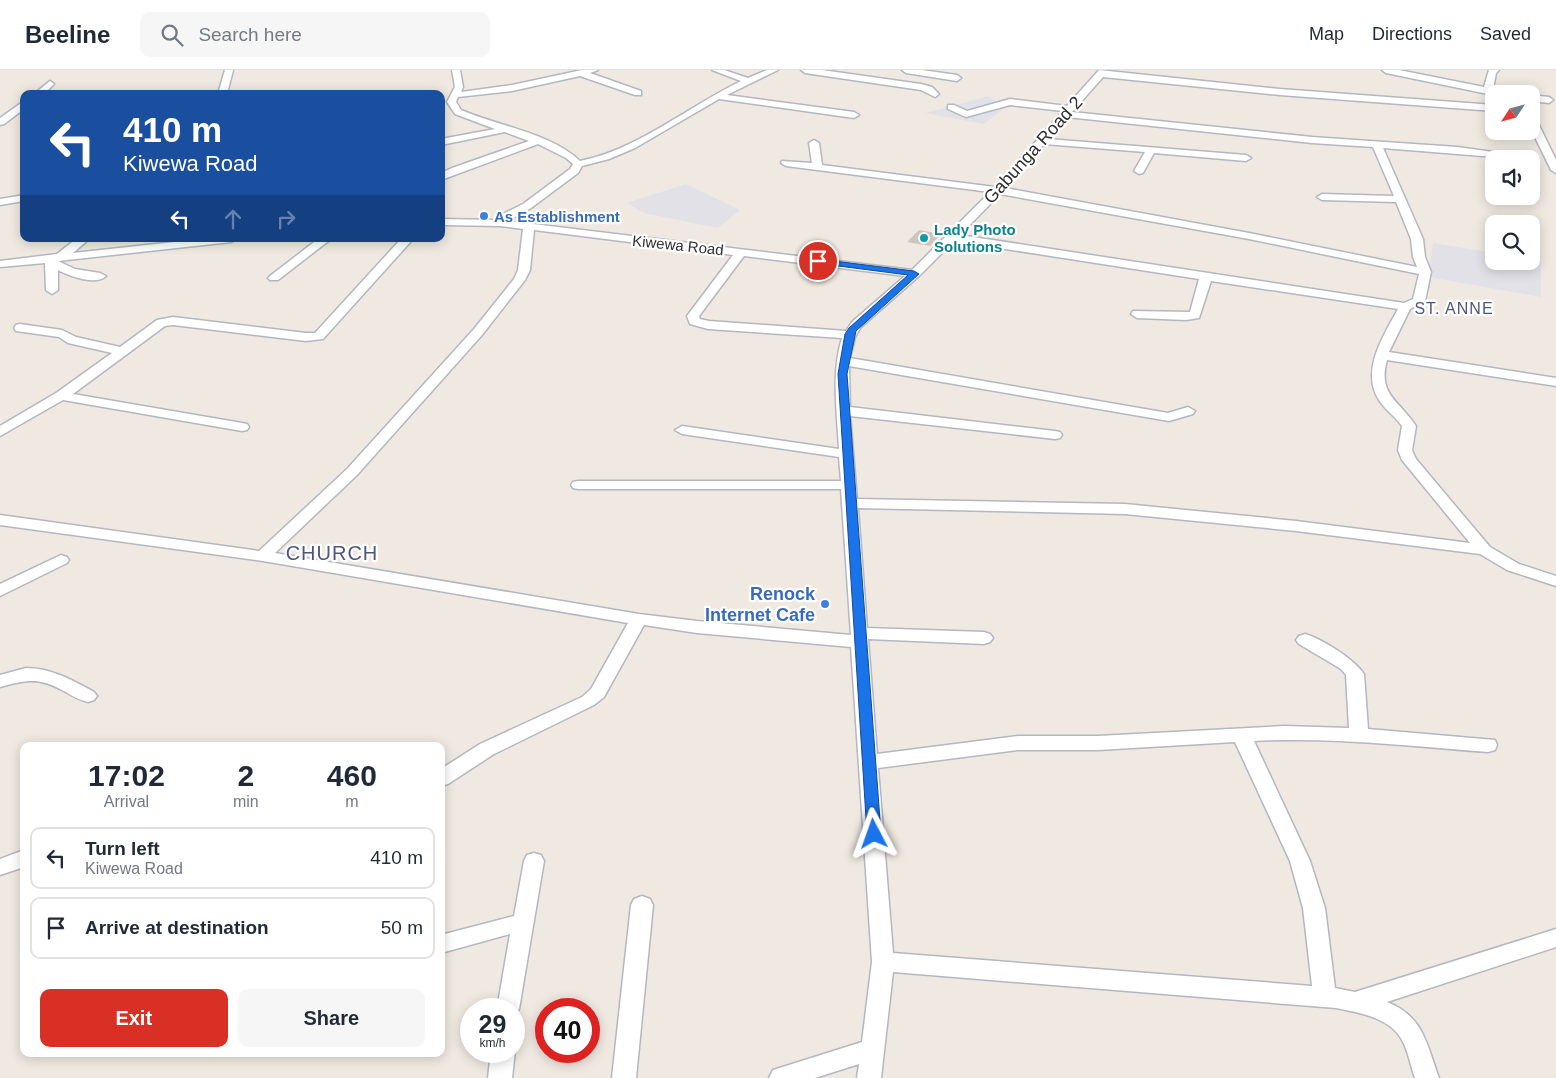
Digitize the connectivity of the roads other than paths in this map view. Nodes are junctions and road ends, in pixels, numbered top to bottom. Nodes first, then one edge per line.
1 (229, 70) edge
2 (456, 70) edge
3 (594, 70) edge
4 (716, 70) edge
5 (774, 70) edge
6 (805, 70) edge
7 (906, 70) edge
8 (1386, 70) edge
9 (1495, 70) edge
10 (1101, 71) edge
11 (581, 73) junction
12 (958, 78) dead end
13 (749, 81) junction
14 (50, 84) dead end
15 (1489, 85) edge
16 (43, 90) edge
17 (223, 90) edge
18 (1485, 90) edge
19 (638, 93) dead end
20 (935, 94) dead end
21 (717, 96) junction
22 (450, 99) edge
23 (1540, 99) edge
24 (1549, 100) dead end
25 (20, 107) edge
26 (951, 107) dead end
27 (1485, 107) edge
28 (1068, 112) junction
29 (854, 115) dead end
30 (16, 121) dead end
31 (1, 122) edge
32 (507, 129) junction
33 (1540, 137) edge
34 (445, 141) edge
35 (538, 141) junction
36 (1042, 141) junction
37 (814, 143) dead end
38 (1377, 144) junction
39 (1151, 150) junction
40 (1485, 154) edge
41 (1246, 158) dead end
42 (1540, 162) edge
43 (786, 163) dead end
44 (578, 164) junction
45 (1554, 166) edge
46 (817, 167) junction
47 (1139, 171) dead end
48 (445, 176) edge
49 (998, 190) junction
50 (1322, 196) dead end
51 (20, 199) edge
52 (1398, 199) junction
53 (0, 202) edge
54 (445, 222) edge
55 (500, 223) junction
56 (529, 228) junction
57 (951, 237) junction
58 (78, 242) edge
59 (175, 242) edge
60 (320, 242) edge
61 (404, 242) edge
62 (741, 252) junction
63 (53, 259) junction
64 (0, 264) edge
65 (1425, 272) junction
66 (914, 274) junction
67 (100, 276) dead end
68 (1206, 276) junction
69 (274, 278) dead end
70 (52, 290) dead end
71 (1405, 307) junction
72 (1137, 314) dead end
73 (20, 328) dead end
74 (849, 334) junction
75 (123, 351) junction
76 (1382, 354) junction
77 (843, 362) junction
78 (1556, 382) edge
79 (61, 396) junction
80 (844, 411) junction
81 (1188, 411) dead end
82 (242, 428) dead end
83 (682, 430) dead end
84 (0, 432) edge
85 (1056, 435) dead end
86 (846, 454) junction
87 (849, 484) junction
88 (578, 485) dead end
89 (850, 503) junction
90 (0, 520) edge
91 (1484, 550) junction
92 (263, 556) junction
93 (61, 560) dead end
94 (1556, 581) edge
95 (0, 591) edge
96 (639, 618) junction
97 (860, 638) junction
98 (984, 638) dead end
99 (1305, 640) dead end
100 (0, 681) edge
101 (88, 696) dead end
102 (1359, 735) junction
103 (1242, 736) junction
104 (1488, 745) dead end
105 (868, 762) junction
106 (445, 776) edge
107 (20, 860) edge
108 (534, 861) dead end
109 (0, 867) edge
110 (642, 905) dead end
111 (523, 922) junction
112 (1556, 938) edge
113 (445, 943) edge
114 (883, 962) junction
115 (1325, 997) junction
116 (510, 998) edge
117 (1355, 1002) junction
118 (872, 1049) junction
119 (502, 1063) edge
120 (500, 1078) edge
121 (624, 1078) edge
122 (781, 1078) edge
123 (870, 1078) edge
124 (1427, 1078) edge

1 - 17 street
2 - 22 street
3 - 11 street
4 - 13 street
5 - 13 street
6 - 20 street
7 - 12 street
8 - 18 street
9 - 15 street
10 - 27 street
10 - 28 street, Gabunga Road 2
11 - 19 street
11 - 22 street
13 - 21 street
14 - 16 street
21 - 29 street
21 - 44 street
22 - 32 street
23 - 24 street
25 - 31 street
26 - 28 street
28 - 36 street, Gabunga Road 2
28 - 38 street
30 - 31 street
32 - 34 street
32 - 35 street
33 - 45 street
35 - 44 street
35 - 48 street
36 - 39 street
36 - 49 street, Gabunga Road 2
37 - 46 street
38 - 40 street
38 - 52 street
39 - 41 street
39 - 47 street
42 - 45 street
43 - 46 street
44 - 55 street
46 - 49 street
49 - 57 street, Gabunga Road 2
49 - 65 street
50 - 52 street
51 - 53 street
52 - 65 street
54 - 55 street, Kiwewa Road
55 - 56 street, Kiwewa Road
56 - 62 street, Kiwewa Road
56 - 92 street
57 - 66 street, Gabunga Road 2
57 - 68 street
58 - 63 street
59 - 63 street
60 - 69 street
61 - 75 street
62 - 66 street, Kiwewa Road
62 - 74 street
63 - 64 street
63 - 67 street
63 - 70 street
65 - 71 street
66 - 74 street, Gabunga Road 2
68 - 71 street
68 - 72 street
71 - 76 street
73 - 75 street
74 - 77 street
75 - 79 street
76 - 78 street
76 - 91 street
77 - 80 street
77 - 81 street
79 - 82 street
79 - 84 street
80 - 85 street
80 - 86 street
83 - 86 street
86 - 87 street
87 - 88 street
87 - 89 street
89 - 91 street
89 - 97 street
90 - 92 street
91 - 94 street
92 - 96 street
93 - 95 street
96 - 97 street
96 - 106 street
97 - 98 street
97 - 105 street
99 - 102 street
100 - 101 street
102 - 103 street
102 - 104 street
103 - 105 street
103 - 115 street
105 - 114 street
107 - 109 street
108 - 111 street
110 - 121 street
111 - 113 street
111 - 116 street
112 - 117 street
114 - 115 street
114 - 118 street
115 - 117 street
117 - 124 street
118 - 122 street
118 - 123 street
119 - 120 street

